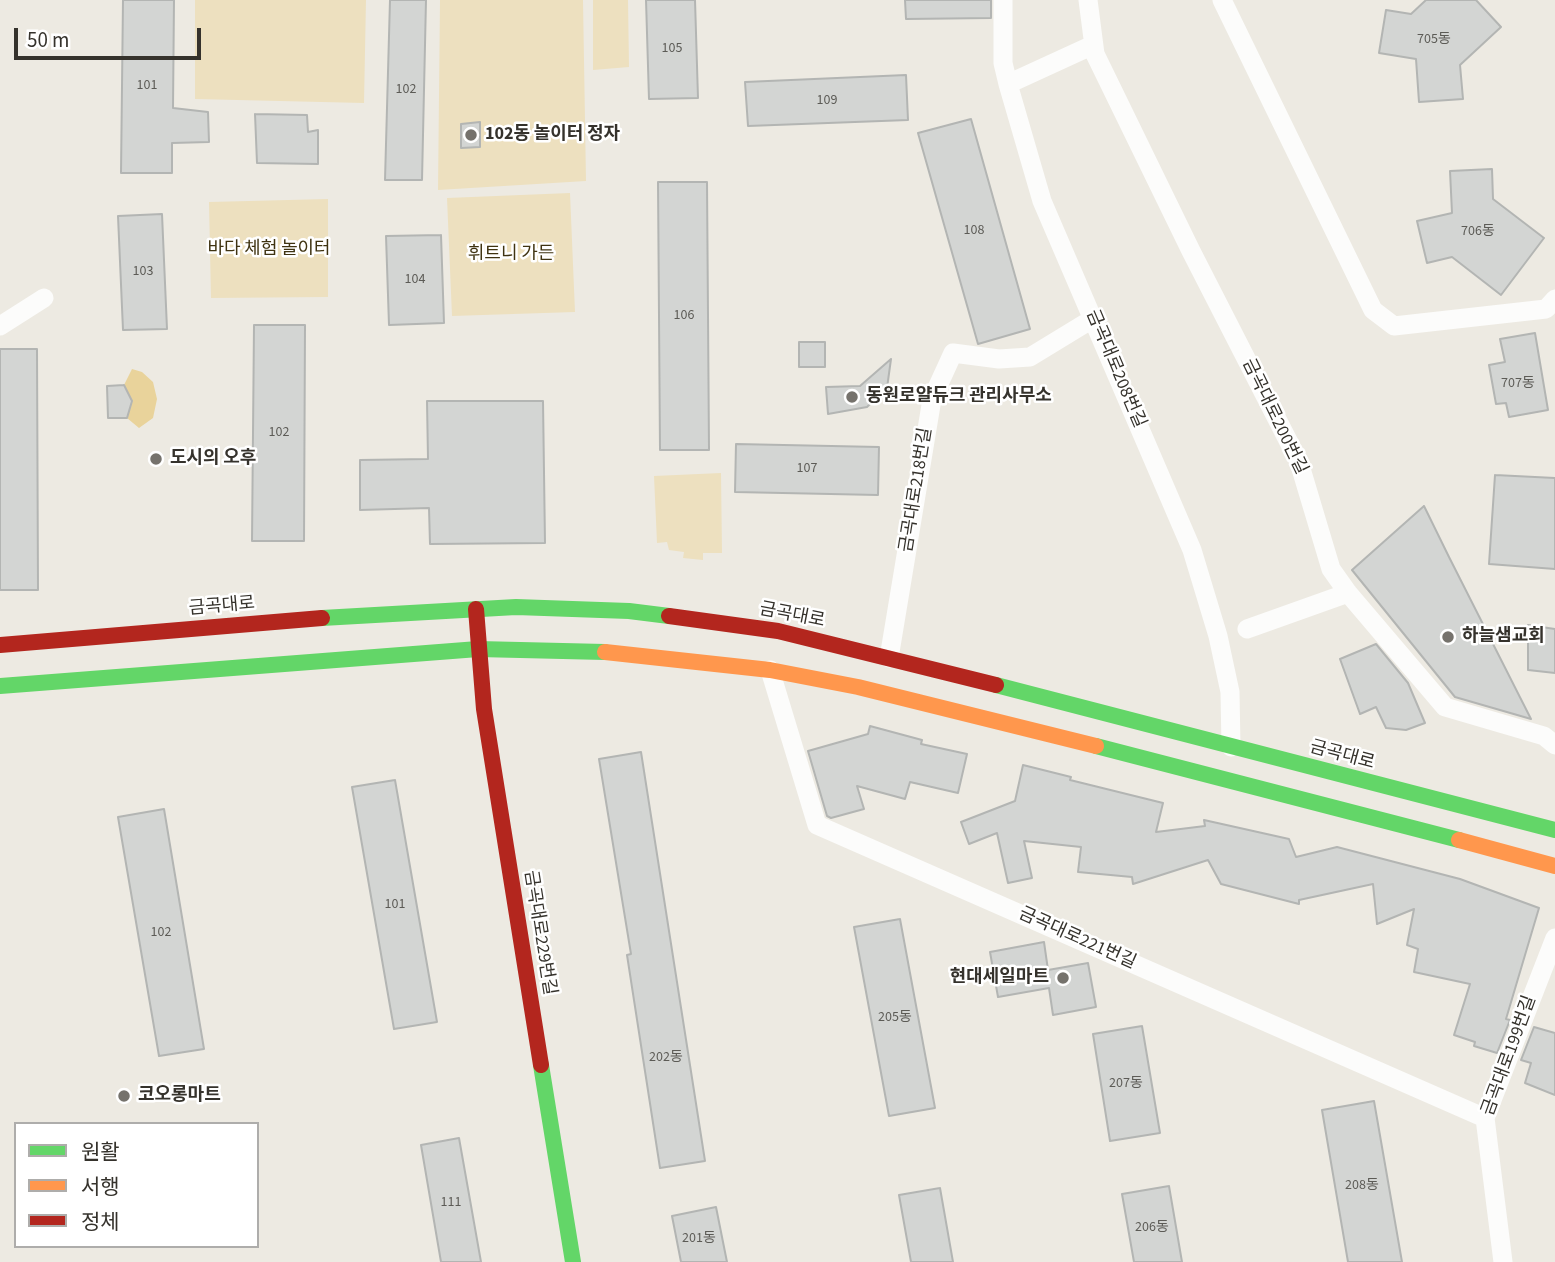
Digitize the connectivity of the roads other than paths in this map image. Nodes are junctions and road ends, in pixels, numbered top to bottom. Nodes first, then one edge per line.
1 (1003, 0) edge
2 (1088, 0) edge
3 (1222, 0) edge
4 (1093, 45) junction
5 (1008, 84) junction
6 (44, 298) dead end
7 (1555, 299) edge
8 (1094, 318) junction
9 (0, 326) edge
10 (1348, 593) junction
11 (476, 609) junction
12 (1247, 629) dead end
13 (0, 646) edge
14 (478, 649) junction
15 (890, 658) junction
16 (770, 670) junction
17 (0, 686) edge
18 (1555, 745) edge
19 (1231, 747) junction
20 (1555, 830) edge
21 (1555, 866) edge
22 (1555, 938) edge
23 (1485, 1118) junction
24 (573, 1262) edge
25 (1503, 1262) edge

1 - 5 street, 금곡대로208번길
2 - 4 street, 금곡대로200번길
3 - 7 street
4 - 5 street
4 - 10 street, 금곡대로200번길
5 - 8 street, 금곡대로208번길
6 - 9 street
8 - 15 street, 금곡대로218번길
8 - 19 street, 금곡대로208번길
10 - 12 street
10 - 18 street, 금곡대로200번길
11 - 13 main road, 금곡대로
11 - 14 main road, 금곡대로229번길
11 - 15 main road, 금곡대로
14 - 16 main road
14 - 17 main road
14 - 24 main road, 금곡대로229번길
15 - 19 main road, 금곡대로
16 - 21 main road
16 - 23 street, 금곡대로221번길
19 - 20 main road, 금곡대로
22 - 23 street, 금곡대로199번길
23 - 25 street, 금곡대로199번길

